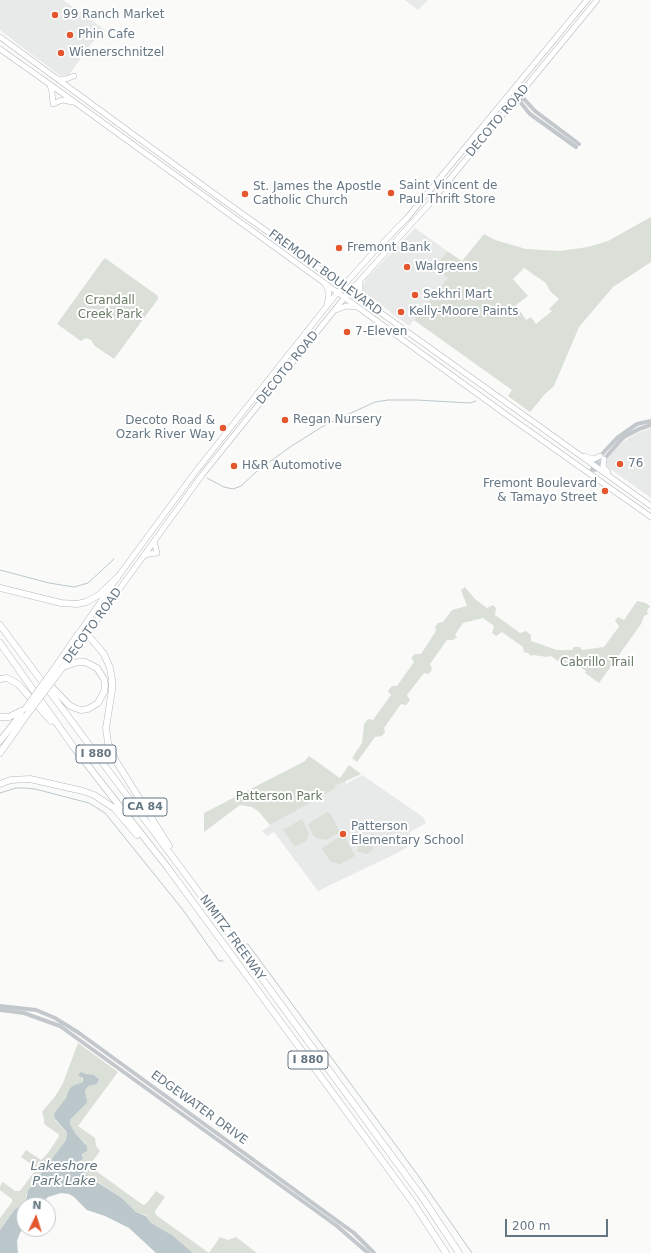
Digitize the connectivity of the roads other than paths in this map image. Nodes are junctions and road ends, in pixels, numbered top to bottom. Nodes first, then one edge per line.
1 (587, 0) edge
2 (597, 0) edge
3 (0, 37) edge
4 (0, 49) edge
5 (74, 76) dead end
6 (57, 78) junction
7 (50, 85) junction
8 (512, 91) junction
9 (518, 96) junction
10 (75, 102) junction
11 (577, 145) dead end
12 (361, 279) junction
13 (324, 282) junction
14 (344, 286) junction
15 (350, 291) junction
16 (338, 292) junction
17 (345, 297) junction
18 (366, 302) junction
19 (327, 307) junction
20 (360, 308) junction
21 (335, 310) junction
22 (651, 421) edge
23 (651, 425) edge
24 (576, 453) junction
25 (602, 458) junction
26 (596, 466) junction
27 (590, 474) junction
28 (613, 479) junction
29 (651, 506) edge
30 (651, 517) edge
31 (154, 541) junction
32 (142, 558) junction
33 (117, 578) junction
34 (0, 588) edge
35 (0, 625) edge
36 (80, 633) junction
37 (87, 634) junction
38 (0, 643) edge
39 (20, 652) junction
40 (61, 664) junction
41 (0, 679) edge
42 (26, 708) junction
43 (0, 717) edge
44 (0, 741) edge
45 (75, 749) junction
46 (1, 750) edge
47 (0, 784) edge
48 (168, 868) junction
49 (192, 883) junction
50 (0, 1006) edge
51 (0, 1010) edge
52 (368, 1253) edge
53 (374, 1253) edge
54 (446, 1253) edge
55 (459, 1253) edge

1 - 8 main road, DECOTO ROAD
2 - 9 main road, DECOTO ROAD
3 - 6 main road, FREMONT BOULEVARD
4 - 7 main road, FREMONT BOULEVARD
5 - 6 main road
6 - 14 main road, FREMONT BOULEVARD
7 - 10 main road, FREMONT BOULEVARD
7 - 10 main road
8 - 9 street
8 - 14 main road, DECOTO ROAD
9 - 11 street
9 - 12 main road, DECOTO ROAD
10 - 13 main road, FREMONT BOULEVARD
12 - 15 main road, DECOTO ROAD
12 - 18 main road
13 - 16 main road, FREMONT BOULEVARD
13 - 19 main road
14 - 15 main road, FREMONT BOULEVARD
14 - 16 main road, DECOTO ROAD
15 - 17 main road, DECOTO ROAD
15 - 18 main road, FREMONT BOULEVARD
16 - 17 main road, FREMONT BOULEVARD
16 - 19 main road, DECOTO ROAD
17 - 20 main road, FREMONT BOULEVARD
17 - 21 main road, DECOTO ROAD
18 - 24 main road, FREMONT BOULEVARD
19 - 33 main road, DECOTO ROAD
20 - 21 main road
20 - 27 main road, FREMONT BOULEVARD
21 - 31 main road, DECOTO ROAD
22 - 25 street
23 - 25 street
24 - 25 main road
24 - 26 main road, FREMONT BOULEVARD
25 - 26 street
25 - 28 main road
26 - 27 street
26 - 28 main road, FREMONT BOULEVARD
27 - 30 main road, FREMONT BOULEVARD
28 - 29 main road, FREMONT BOULEVARD
31 - 32 main road, DECOTO ROAD
31 - 32 main road
32 - 37 main road, DECOTO ROAD
33 - 34 highway
33 - 36 main road, DECOTO ROAD
35 - 39 highway, NIMITZ FREEWAY / I 880
36 - 37 highway
36 - 40 highway, DECOTO ROAD
37 - 40 highway, DECOTO ROAD
37 - 49 highway, CA 84
38 - 45 highway, NIMITZ FREEWAY / I 880
39 - 40 highway
39 - 49 highway, NIMITZ FREEWAY / I 880
40 - 42 highway, DECOTO ROAD, bridge
40 - 46 highway, DECOTO ROAD, bridge
41 - 45 highway
42 - 43 highway
42 - 44 highway, DECOTO ROAD
45 - 48 highway, NIMITZ FREEWAY / I 880
47 - 48 highway
48 - 54 highway, NIMITZ FREEWAY / I 880
49 - 55 highway, NIMITZ FREEWAY / I 880
50 - 53 street, EDGEWATER DRIVE
51 - 52 street, EDGEWATER DRIVE

